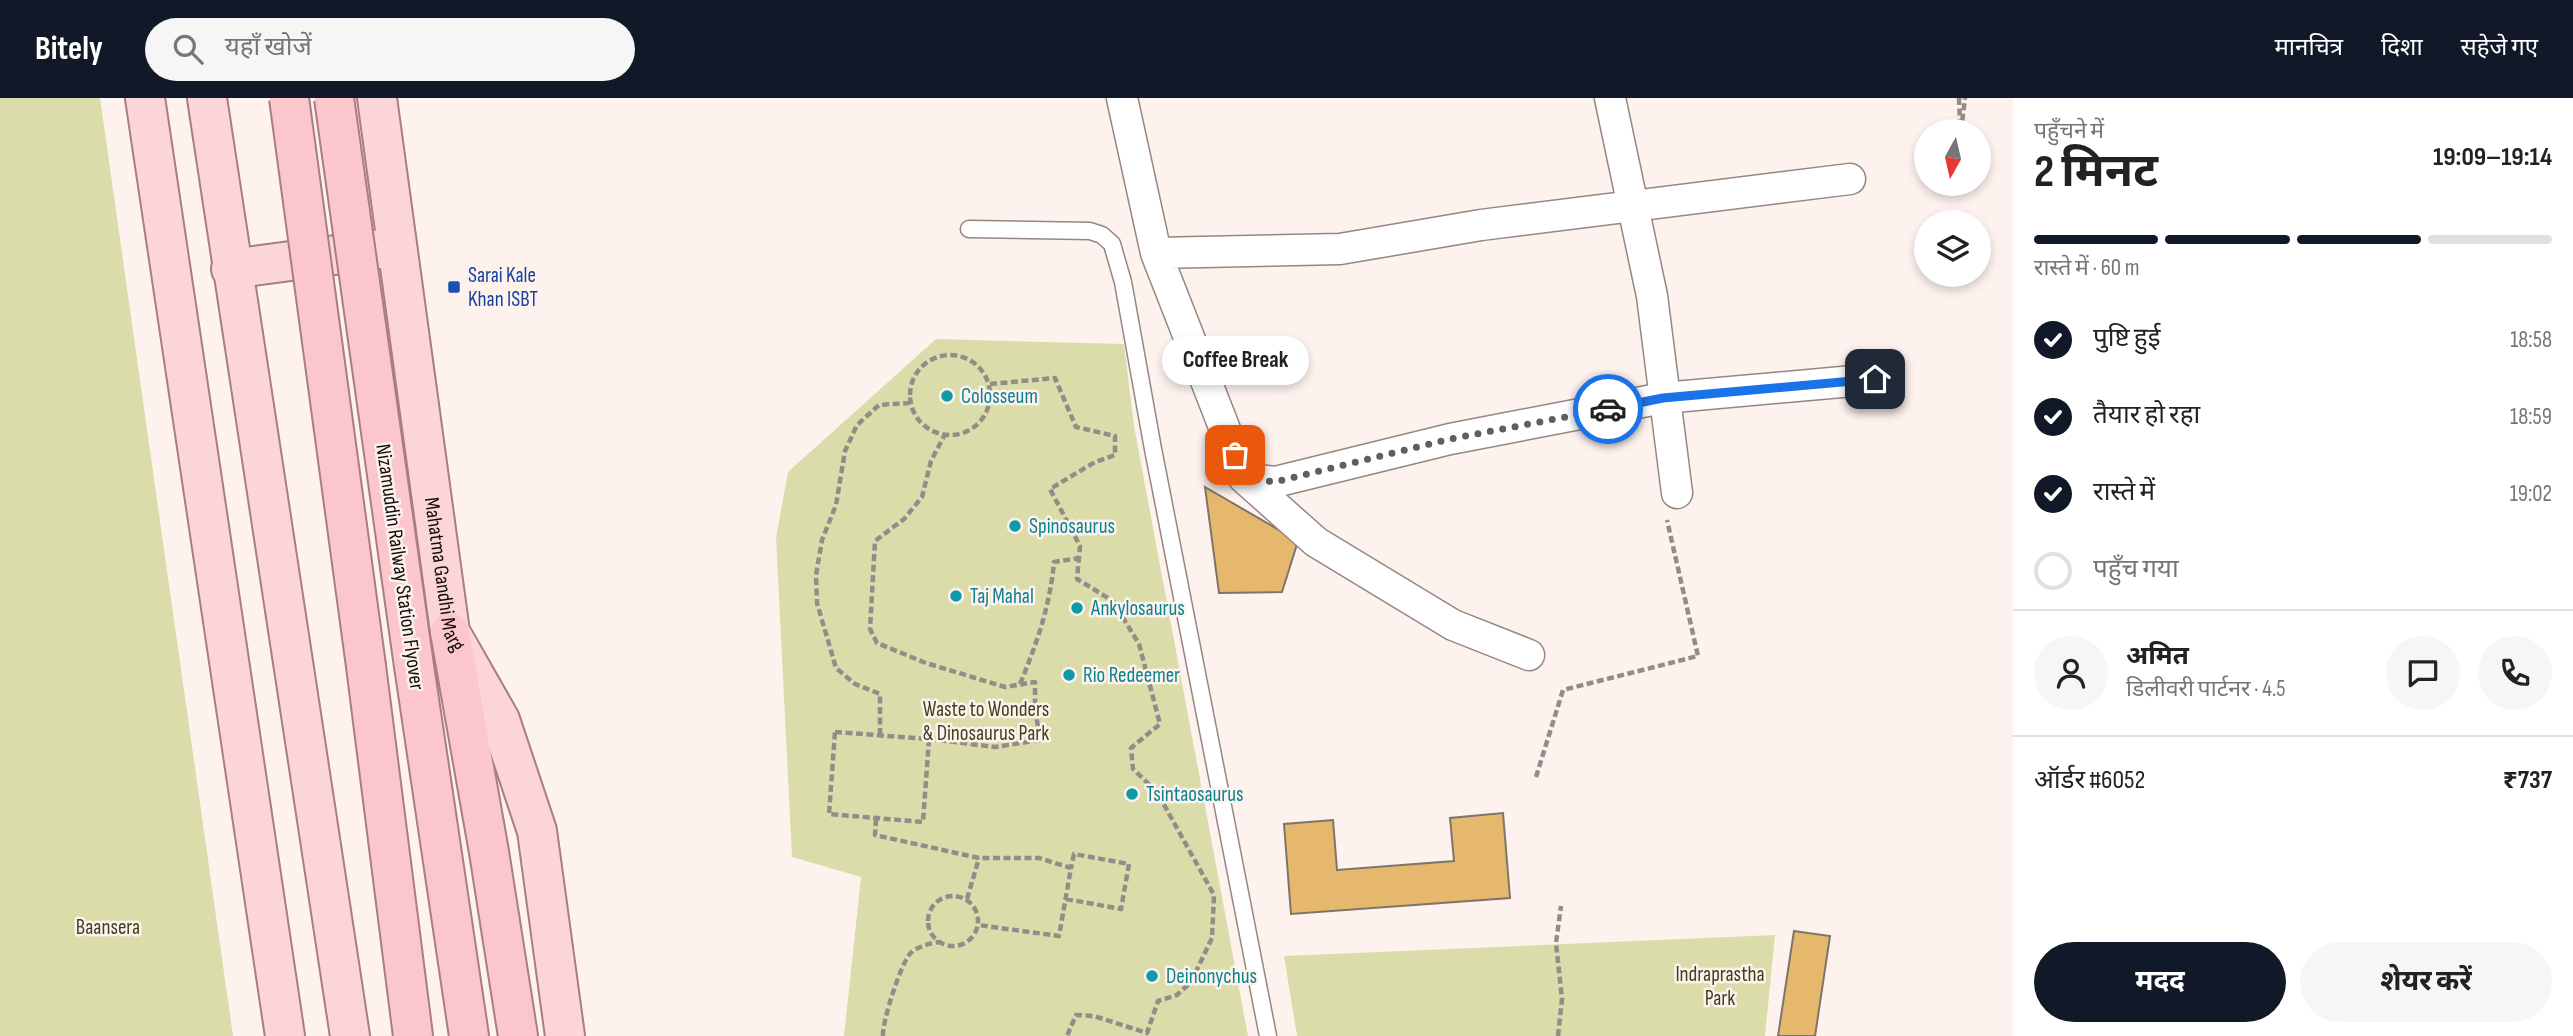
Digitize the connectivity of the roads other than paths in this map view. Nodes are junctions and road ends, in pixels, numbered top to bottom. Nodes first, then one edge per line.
1 (145, 98) edge
2 (207, 98) edge
3 (289, 98) edge
4 (334, 98) edge
5 (377, 98) edge
6 (1122, 98) edge
7 (1610, 98) edge
8 (1850, 179) dead end
9 (1633, 207) junction
10 (969, 229) dead end
11 (397, 247) junction
12 (1156, 253) junction
13 (231, 269) junction
14 (1875, 379) dead end
15 (1663, 398) junction
16 (1244, 478) junction
17 (1677, 494) road end
18 (450, 632) junction
19 (1529, 655) dead end
20 (285, 1036) edge
21 (350, 1036) edge
22 (413, 1036) edge
23 (469, 1036) edge
24 (518, 1036) edge
25 (565, 1036) edge
26 (1268, 1036) edge

1 - 20 main road
2 - 13 main road
3 - 22 highway, bridge
4 - 23 highway, Nizamuddin Railway Station Flyover, bridge
5 - 11 main road, Mahatma Gandhi Marg
6 - 12 street
7 - 9 street
8 - 9 street
9 - 12 street
9 - 15 street
10 - 26 lane
11 - 13 main road
11 - 18 main road, Mahatma Gandhi Marg
12 - 16 street
13 - 21 main road
14 - 15 street
15 - 16 street
15 - 17 street
16 - 19 street
18 - 24 highway
18 - 25 main road, Mahatma Gandhi Marg

